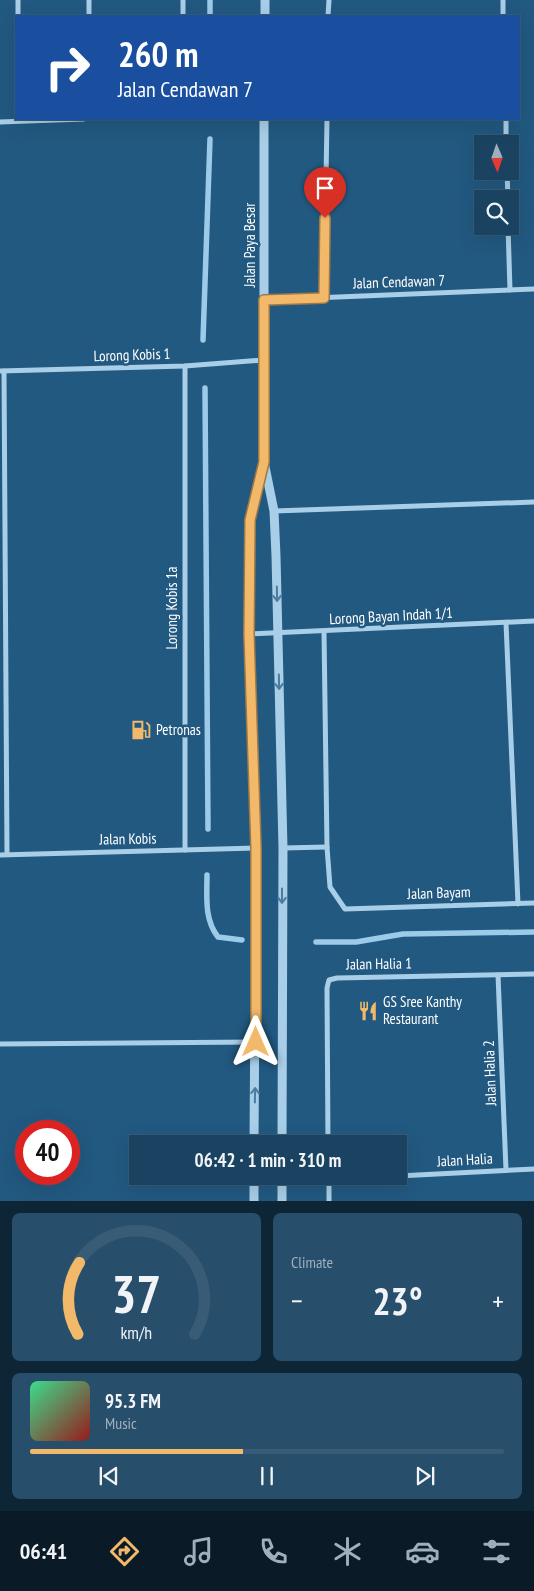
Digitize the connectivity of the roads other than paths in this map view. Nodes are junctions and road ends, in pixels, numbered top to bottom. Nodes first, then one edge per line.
1 (18, 0) edge
2 (89, 0) edge
3 (183, 0) edge
4 (265, 0) edge
5 (329, 0) edge
6 (503, 0) edge
7 (18, 15) edge
8 (89, 15) edge
9 (183, 15) edge
10 (265, 15) edge
11 (328, 15) edge
12 (504, 15) edge
13 (19, 120) edge
14 (264, 120) edge
15 (327, 120) edge
16 (506, 120) edge
17 (0, 122) edge
18 (506, 135) edge
19 (508, 235) edge
20 (510, 290) junction
21 (534, 290) edge
22 (324, 298) junction
23 (264, 300) junction
24 (264, 360) junction
25 (185, 366) junction
26 (2, 371) edge
27 (264, 462) junction
28 (534, 502) edge
29 (274, 511) junction
30 (534, 621) edge
31 (506, 622) junction
32 (324, 632) junction
33 (278, 633) junction
34 (249, 634) junction
35 (327, 847) junction
36 (256, 848) junction
37 (283, 848) junction
38 (185, 850) junction
39 (0, 854) edge
40 (6, 854) junction
41 (534, 903) edge
42 (518, 904) junction
43 (534, 974) edge
44 (498, 975) junction
45 (256, 1042) junction
46 (0, 1044) edge
47 (254, 1135) edge
48 (282, 1135) edge
49 (328, 1135) edge
50 (534, 1169) edge
51 (506, 1170) junction
52 (407, 1176) edge
53 (254, 1185) edge
54 (282, 1185) edge
55 (329, 1185) edge
56 (254, 1201) edge
57 (282, 1201) edge
58 (329, 1201) edge

1 - 7 street
2 - 8 street
3 - 9 street
4 - 10 street
5 - 11 street
6 - 12 street
13 - 17 street
14 - 23 street, Jalan Paya Besar
15 - 22 street
16 - 18 street
19 - 20 street
20 - 21 street, Jalan Cendawan 7
20 - 22 street, Jalan Cendawan 7
22 - 23 street, Jalan Cendawan 7
23 - 24 street, Jalan Paya Besar
24 - 25 street, Lorong Kobis 1
24 - 27 street, Jalan Paya Besar
25 - 26 street, Lorong Kobis 1
25 - 38 street, Lorong Kobis 1a
26 - 40 street
27 - 29 street, Jalan Paya Besar
27 - 34 street, Jalan Paya Besar
28 - 29 street
29 -> 33 street, Jalan Paya Besar
30 - 31 street, Lorong Bayan Indah 1/1
31 - 32 street, Lorong Bayan Indah 1/1
31 - 42 street
32 - 33 street, Lorong Bayan Indah 1/1
32 - 35 street
33 - 34 street, Lorong Bayan Indah 1/1
33 -> 37 street, Jalan Paya Besar
34 - 36 street, Jalan Paya Besar
35 - 37 street
35 - 42 street, Jalan Bayam
36 - 38 street, Jalan Kobis
36 - 45 street, Jalan Paya Besar
37 -> 48 street, Jalan Paya Besar
38 - 40 street, Jalan Kobis
39 - 40 street, Jalan Kobis
41 - 42 street, Jalan Bayam
43 - 44 street, Jalan Halia 1
44 - 49 street, Jalan Halia 1
44 - 51 street, Jalan Halia 2
45 - 46 street
47 -> 45 street, Jalan Paya Besar
50 - 51 street, Jalan Halia
51 - 52 street, Jalan Halia
53 - 56 street
54 - 57 street
55 - 58 street

